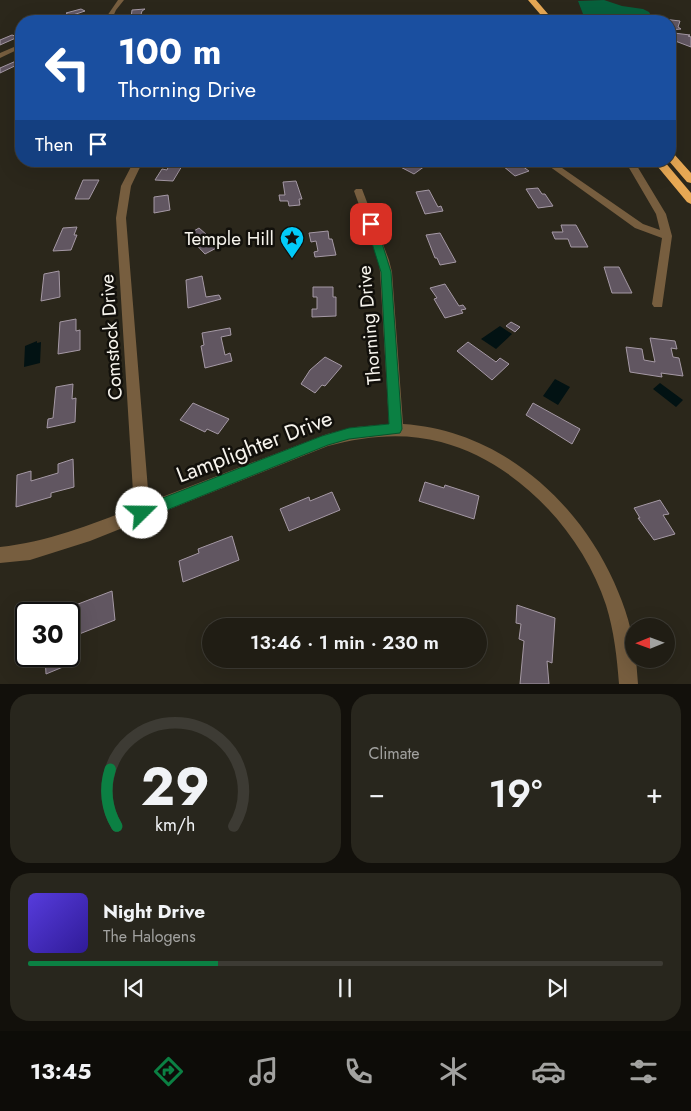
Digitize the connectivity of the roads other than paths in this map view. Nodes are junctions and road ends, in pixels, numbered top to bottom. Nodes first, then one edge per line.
1 (121, 0) edge
2 (522, 0) edge
3 (532, 0) edge
4 (111, 15) edge
5 (535, 15) edge
6 (545, 15) edge
7 (15, 49) edge
8 (0, 56) edge
9 (676, 163) edge
10 (136, 167) edge
11 (555, 167) edge
12 (633, 167) edge
13 (663, 167) edge
14 (691, 180) edge
15 (359, 191) dead end
16 (691, 200) edge
17 (667, 236) junction
18 (658, 304) dead end
19 (396, 429) junction
20 (142, 513) junction
21 (0, 555) edge
22 (629, 684) edge

1 - 4 street
2 - 5 highway
3 - 6 highway
7 - 8 street
9 - 14 highway
10 - 20 street, Comstock Drive
11 - 17 street
12 - 17 street
13 - 16 highway
15 - 19 street, Thorning Drive
17 - 18 street
19 - 20 street, Lamplighter Drive
19 - 22 street, Lamplighter Drive
20 - 21 street, Lamplighter Drive

